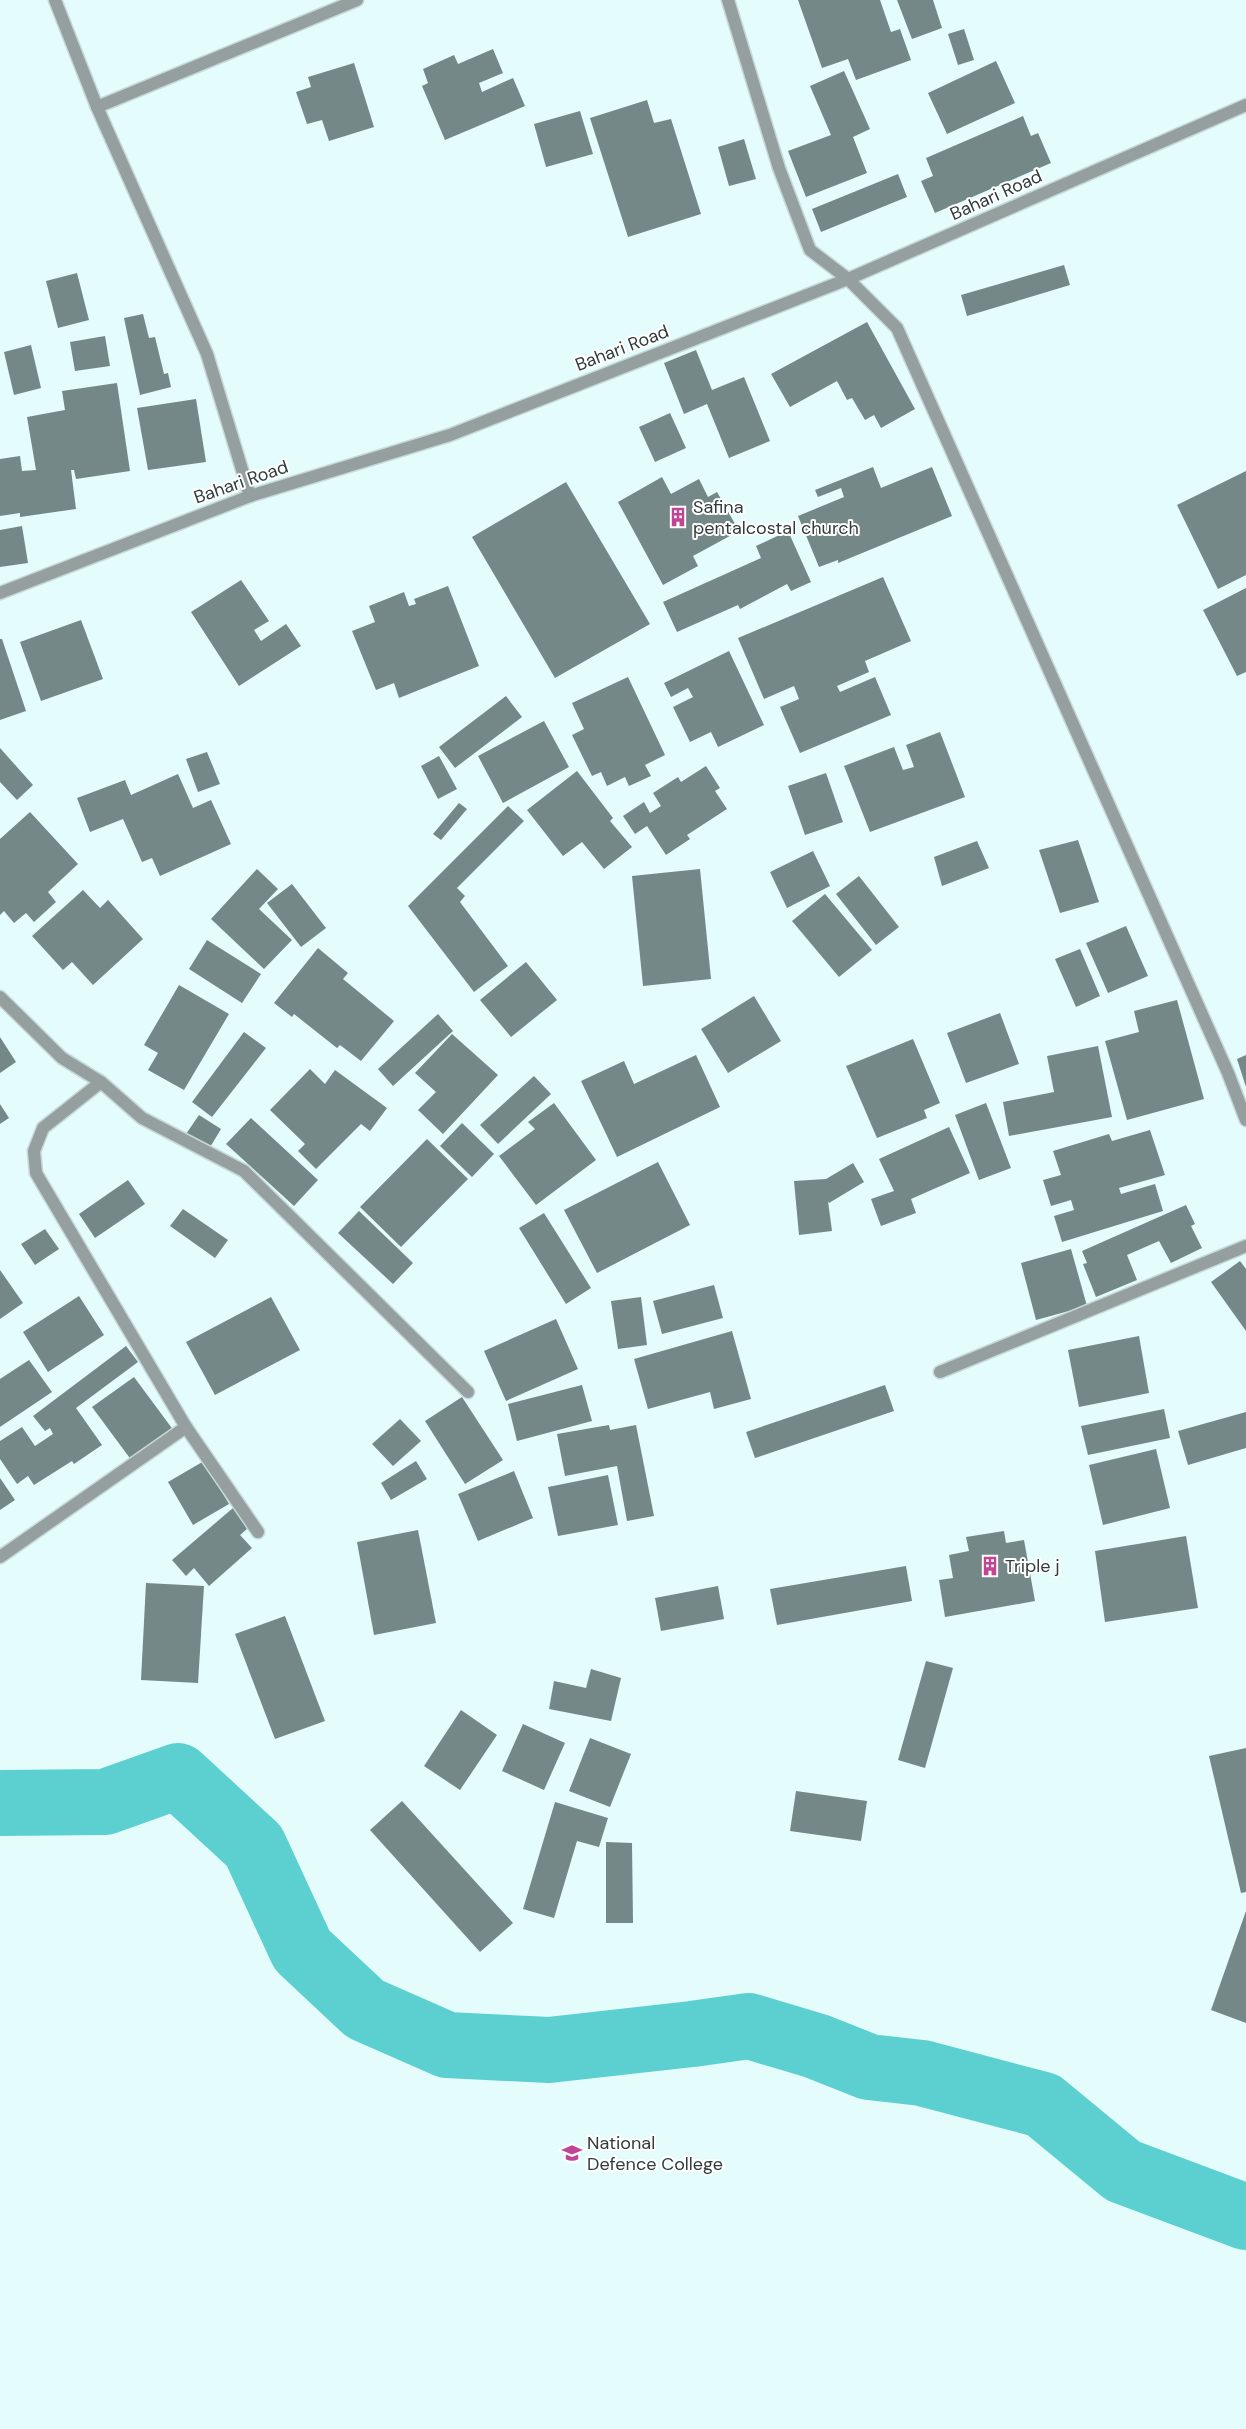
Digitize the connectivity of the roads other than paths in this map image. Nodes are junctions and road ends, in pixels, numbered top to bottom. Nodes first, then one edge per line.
1 (55, 0) edge
2 (357, 0) edge
3 (728, 0) edge
4 (1246, 105) edge
5 (97, 107) junction
6 (848, 279) junction
7 (250, 496) junction
8 (0, 593) edge
9 (0, 997) edge
10 (101, 1082) junction
11 (1246, 1120) edge
12 (1246, 1246) edge
13 (940, 1372) dead end
14 (468, 1392) dead end
15 (186, 1427) junction
16 (258, 1532) dead end
17 (0, 1557) edge

1 - 5 street
2 - 5 street
3 - 6 street
4 - 6 street, Bahari Road
5 - 7 street
6 - 7 street, Bahari Road
6 - 11 street
7 - 8 street, Bahari Road
9 - 10 street
10 - 14 street
10 - 15 street
12 - 13 street
15 - 16 street
15 - 17 street

